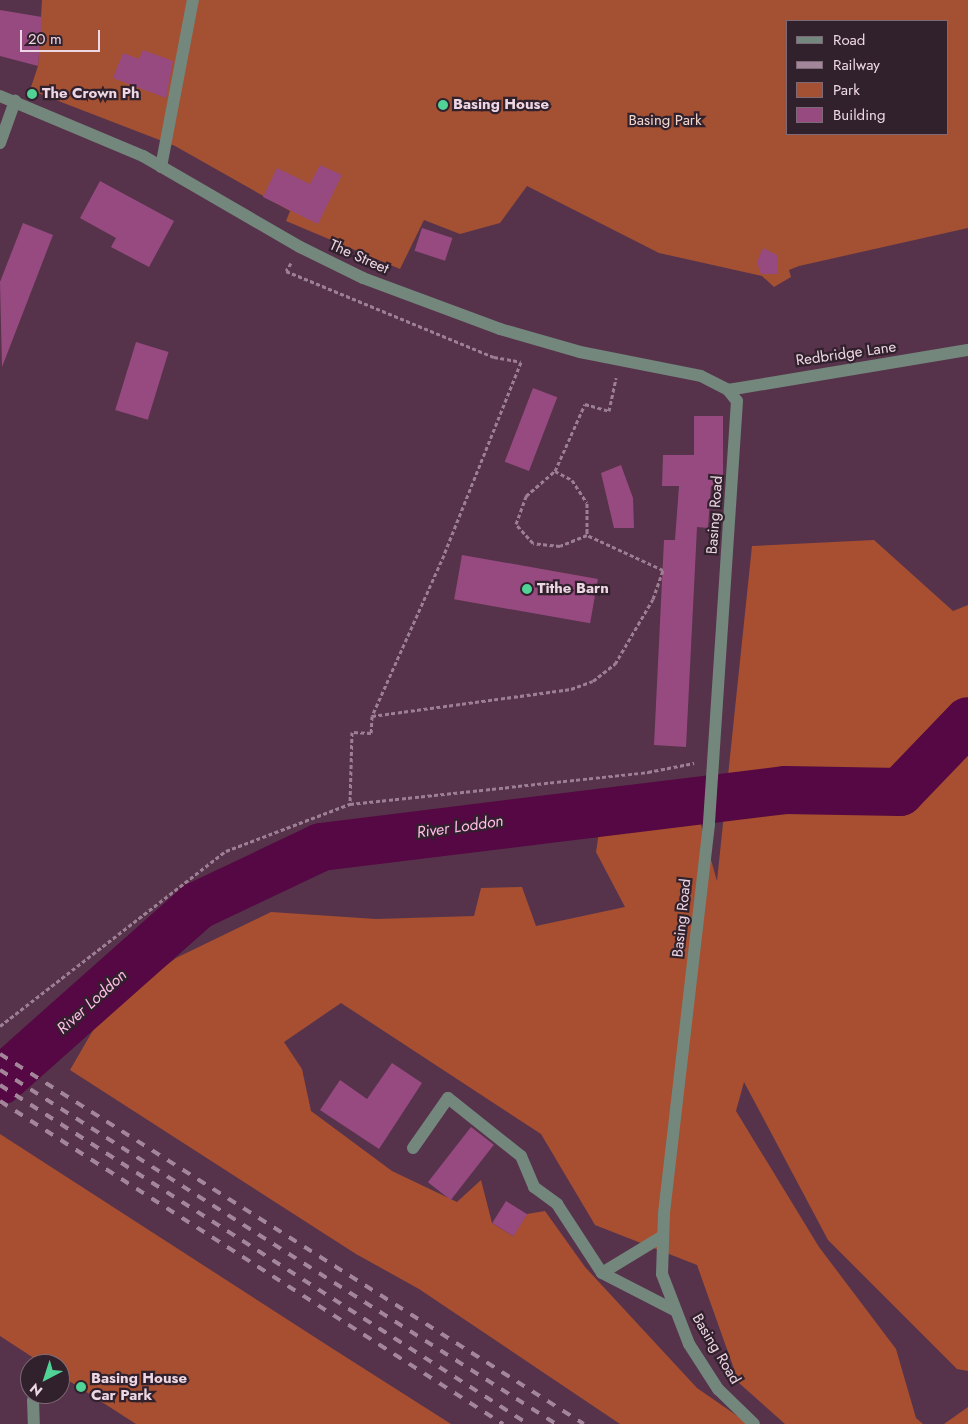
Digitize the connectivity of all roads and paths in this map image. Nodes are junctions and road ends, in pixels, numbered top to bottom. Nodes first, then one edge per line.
1 (193, 0) edge
2 (0, 96) edge
3 (15, 101) junction
4 (0, 142) edge
5 (161, 167) junction
6 (300, 247) junction
7 (968, 350) edge
8 (620, 360) junction
9 (728, 390) junction
10 (555, 471) junction
11 (587, 535) junction
12 (372, 716) junction
13 (714, 764) junction
14 (350, 804) junction
15 (0, 1026) edge
16 (413, 1148) dead end
17 (663, 1236) junction
18 (602, 1273) junction
19 (674, 1310) junction
20 (33, 1404) edge
21 (34, 1424) edge
22 (754, 1424) edge

1 - 5 street
2 - 3 street, The Street
3 - 4 street
3 - 5 street, The Street
5 - 6 street, The Street
6 - 8 street, The Street
6 - 12 path
7 - 9 street, Redbridge Lane
8 - 9 street, The Street
8 - 10 path
9 - 13 street, Basing Road
10 - 11 path
10 - 11 path
11 - 12 path
12 - 14 path
13 - 14 path
13 - 17 street, Basing Road
14 - 15 path
16 - 18 street
17 - 18 street
17 - 19 street, Basing Road
18 - 19 street
19 - 22 street, Basing Road
20 - 21 street

